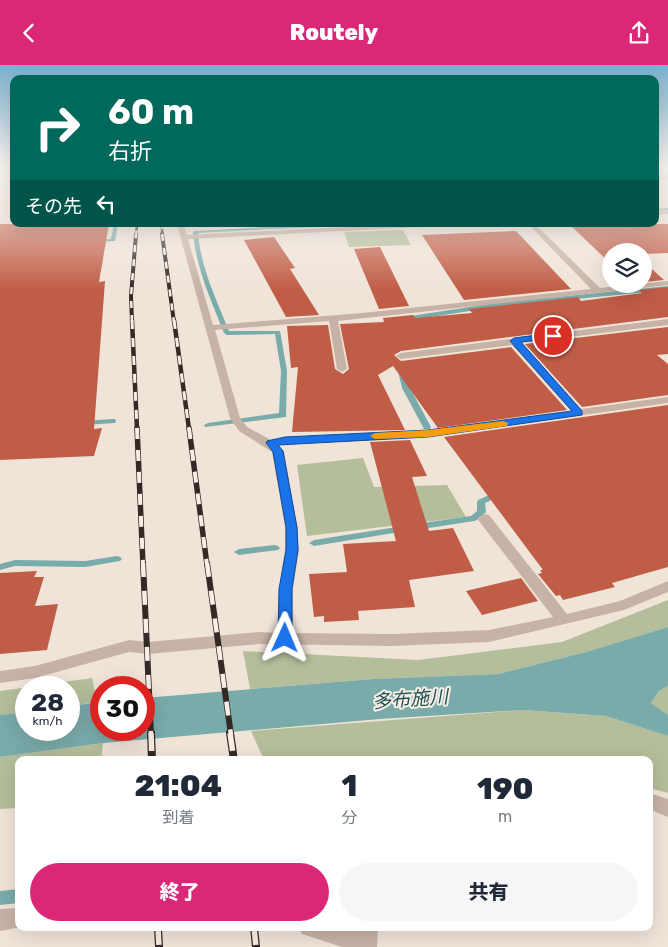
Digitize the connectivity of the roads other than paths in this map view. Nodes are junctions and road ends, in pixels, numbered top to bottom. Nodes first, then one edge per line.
1 (182, 227) edge
2 (376, 227) edge
3 (534, 227) edge
4 (187, 237) junction
5 (668, 283) edge
6 (597, 290) junction
7 (332, 319) junction
8 (668, 321) edge
9 (214, 328) junction
10 (514, 341) junction
11 (401, 356) dead end
12 (342, 369) dead end
13 (668, 399) edge
14 (579, 413) junction
15 (271, 443) junction
16 (484, 518) dead end
17 (668, 586) edge
18 (564, 620) junction
19 (285, 638) junction
20 (0, 677) edge
21 (653, 802) edge
22 (668, 808) edge
23 (15, 919) edge
24 (0, 921) edge
25 (328, 931) edge
26 (366, 939) edge

1 - 4 street
2 - 4 street
3 - 6 street
4 - 9 street
5 - 6 street
6 - 7 street
7 - 9 street
7 - 12 street
8 - 10 street
9 - 15 street
10 - 11 street
10 - 14 street
13 - 14 street
14 - 15 street
15 - 19 street
16 - 18 street
17 - 18 street
18 - 19 street
19 - 20 street
21 - 22 street
23 - 24 street
25 - 26 street

